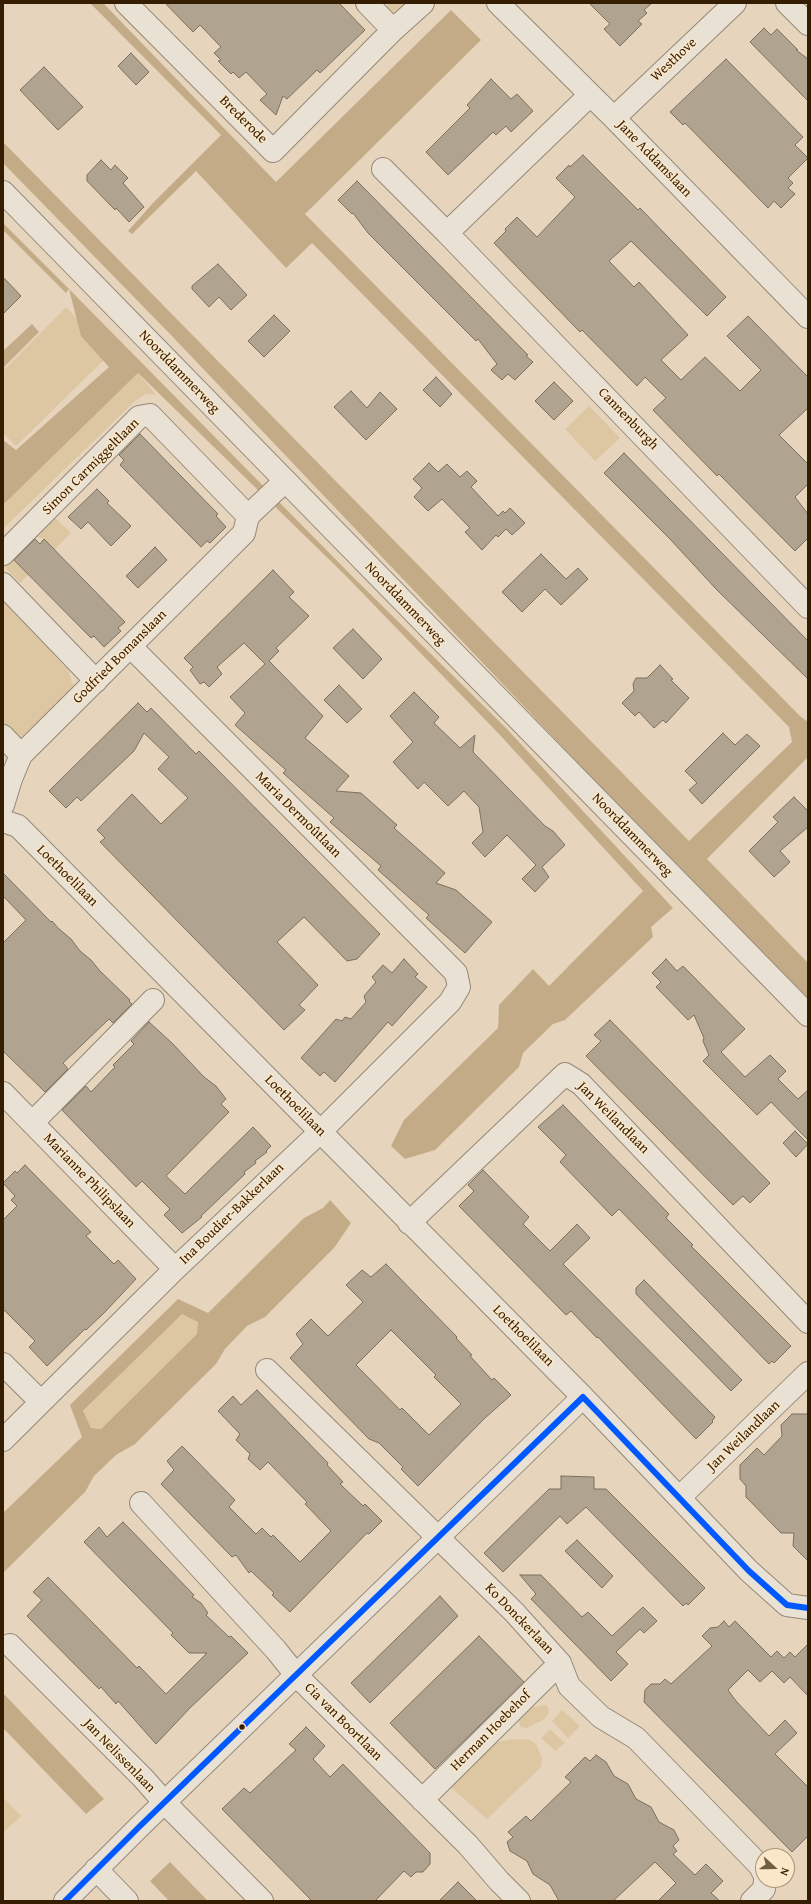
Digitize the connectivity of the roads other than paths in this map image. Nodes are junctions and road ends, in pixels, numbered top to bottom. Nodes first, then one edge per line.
1 (126, 3) edge
2 (367, 3) edge
3 (423, 3) edge
4 (498, 3) edge
5 (735, 3) edge
6 (787, 3) edge
7 (808, 24) edge
8 (393, 30) junction
9 (590, 95) junction
10 (614, 118) junction
11 (383, 169) dead end
12 (3, 192) edge
13 (447, 233) junction
14 (808, 317) edge
15 (280, 486) junction
16 (254, 511) junction
17 (3, 554) edge
18 (3, 584) edge
19 (808, 607) edge
20 (131, 647) junction
21 (96, 681) junction
22 (3, 736) edge
23 (21, 755) junction
24 (3, 805) edge
25 (3, 821) edge
26 (459, 987) joint
27 (153, 1000) dead end
28 (808, 1015) edge
29 (3, 1093) edge
30 (32, 1123) junction
31 (320, 1132) junction
32 (409, 1223) junction
33 (175, 1269) junction
34 (808, 1322) edge
35 (3, 1364) edge
36 (267, 1370) dead end
37 (808, 1373) edge
38 (583, 1397) junction
39 (41, 1402) junction
40 (3, 1440) edge
41 (680, 1497) junction
42 (141, 1503) dead end
43 (437, 1537) junction
44 (808, 1608) edge
45 (10, 1645) dead end
46 (560, 1663) junction
47 (296, 1675) junction
48 (422, 1800) junction
49 (164, 1803) junction
50 (755, 1861) edge
51 (96, 1869) junction
52 (764, 1888) edge
53 (65, 1901) edge
54 (127, 1901) edge
55 (262, 1901) edge
56 (519, 1901) edge
57 (752, 1901) edge

1 - 8 street, Brederode
2 - 8 street
3 - 8 street, Brederode
4 - 9 street, Jane Addamslaan
5 - 10 street, Westhove
6 - 7 street
9 - 10 street, Jane Addamslaan
9 - 13 street
10 - 14 street, Jane Addamslaan
11 - 13 street, Cannenburgh
12 - 15 street, Noorddammerweg
13 - 19 street, Cannenburgh
15 - 16 street
15 - 28 street, Noorddammerweg
16 - 17 street, Simon Carmiggeltlaan
16 - 20 street, Godfried Bomanslaan
18 - 21 street
20 - 21 street, Godfried Bomanslaan
20 - 26 street, Maria Dermoûtlaan
21 - 23 street, Godfried Bomanslaan
22 - 23 street
23 - 24 street, Godfried Bomanslaan
25 - 31 street, Loethoelilaan
26 - 31 street, Ina Boudier-Bakkerlaan
27 - 30 street
29 - 30 street, Marianne Philipslaan
30 - 33 street, Marianne Philipslaan
31 - 32 street, Loethoelilaan
31 - 33 street, Ina Boudier-Bakkerlaan
32 - 34 street, Jan Weilandlaan
32 - 38 street, Loethoelilaan
33 - 39 street, Ina Boudier-Bakkerlaan
35 - 39 street
36 - 43 street, Ko Donckerlaan
37 - 41 street, Jan Weilandlaan
38 - 41 street, Loethoelilaan
38 - 43 street
39 - 40 street, Ina Boudier-Bakkerlaan
41 - 44 street, Loethoelilaan
42 - 47 street, Cia van Boortlaan
43 - 46 street, Ko Donckerlaan
43 - 47 street
45 - 49 street, Jan Nelissenlaan
46 - 48 street, Herman Hoebehof
46 - 50 street, Ko Donckerlaan
47 - 48 street, Cia van Boortlaan
47 - 49 street
48 - 56 street, Cia van Boortlaan
49 - 51 street
49 - 55 street, Jan Nelissenlaan
51 - 53 street
51 - 54 street
52 - 57 street

